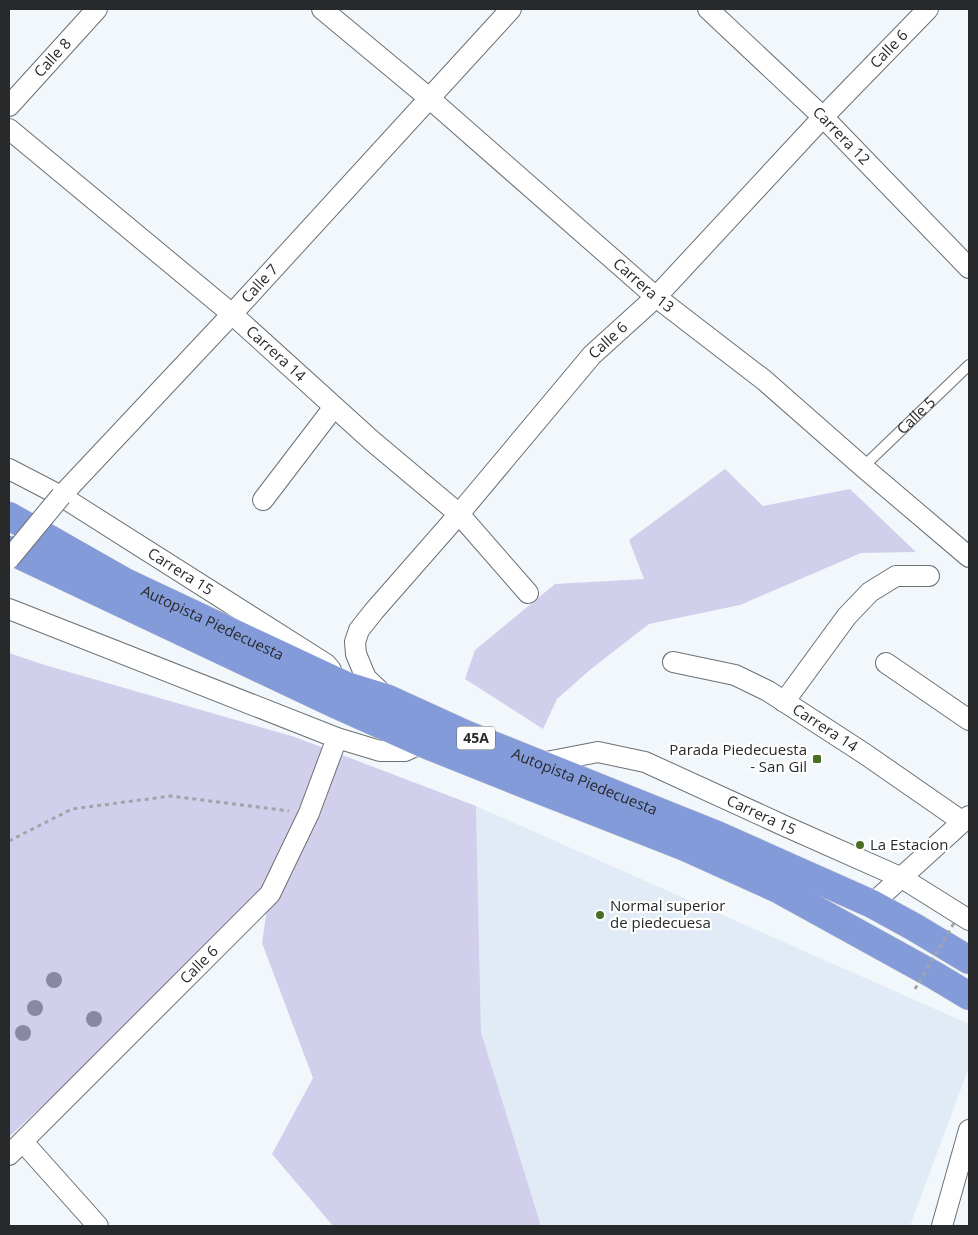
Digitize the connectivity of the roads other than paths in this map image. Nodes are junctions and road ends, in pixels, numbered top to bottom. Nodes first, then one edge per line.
1 (96, 9) edge
2 (322, 9) edge
3 (511, 9) edge
4 (708, 9) edge
5 (928, 9) edge
6 (429, 98) junction
7 (9, 106) edge
8 (823, 117) junction
9 (9, 129) edge
10 (969, 268) edge
11 (656, 297) junction
12 (232, 314) junction
13 (969, 364) edge
14 (334, 407) junction
15 (863, 467) junction
16 (9, 469) edge
17 (60, 496) junction
18 (263, 500) dead end
19 (459, 514) junction
20 (9, 516) edge
21 (9, 550) edge
22 (969, 557) edge
23 (9, 559) edge
24 (929, 576) dead end
25 (528, 593) dead end
26 (9, 609) edge
27 (673, 662) dead end
28 (886, 663) dead end
29 (344, 685) junction
30 (386, 698) junction
31 (784, 702) junction
32 (969, 720) edge
33 (337, 738) junction
34 (422, 742) junction
35 (541, 764) junction
36 (966, 819) edge
37 (902, 878) junction
38 (872, 904) junction
39 (962, 922) edge
40 (969, 960) edge
41 (969, 996) edge
42 (969, 1130) edge
43 (16, 1148) edge
44 (98, 1226) edge
45 (942, 1226) edge

1 - 7 street, Calle 8
2 - 6 street, Carrera 13
3 - 6 street, Calle 7
4 - 8 street, Carrera 12
5 - 8 street, Calle 6
6 - 11 street, Carrera 13
6 - 12 street, Calle 7
8 - 10 street, Carrera 12
8 - 11 street, Calle 6
9 - 12 street, Carrera 14
11 - 15 street, Carrera 13
11 - 19 street, Calle 6
12 - 14 street, Carrera 14
12 - 17 street, Calle 7
13 - 15 lane, Calle 5
14 - 18 street
14 - 19 street, Carrera 14
15 - 22 street, Carrera 13
16 - 17 street, Carrera 15
17 - 23 street, Calle 7, bridge
17 - 29 street, Carrera 15
19 - 25 street, Carrera 14
19 - 30 street, Calle 6
20 - 29 highway, Autopista Piedecuesta / 45A
21 - 34 highway, Autopista Piedecuesta / 45A
24 - 31 street
26 - 33 street
27 - 31 street, Carrera 14
28 - 32 street
29 - 30 highway, Autopista Piedecuesta / 45A
30 - 35 highway, Autopista Piedecuesta / 45A
31 - 36 street, Carrera 14
33 - 34 street
33 - 43 street, Calle 6
34 - 41 highway, Autopista Piedecuesta / 45A
35 - 37 street, Carrera 15
35 - 38 highway, Autopista Piedecuesta / 45A
36 - 37 street
37 - 38 street
37 - 39 street, Carrera 15
38 - 40 highway, Autopista Piedecuesta / 45A
42 - 45 street
43 - 44 street

